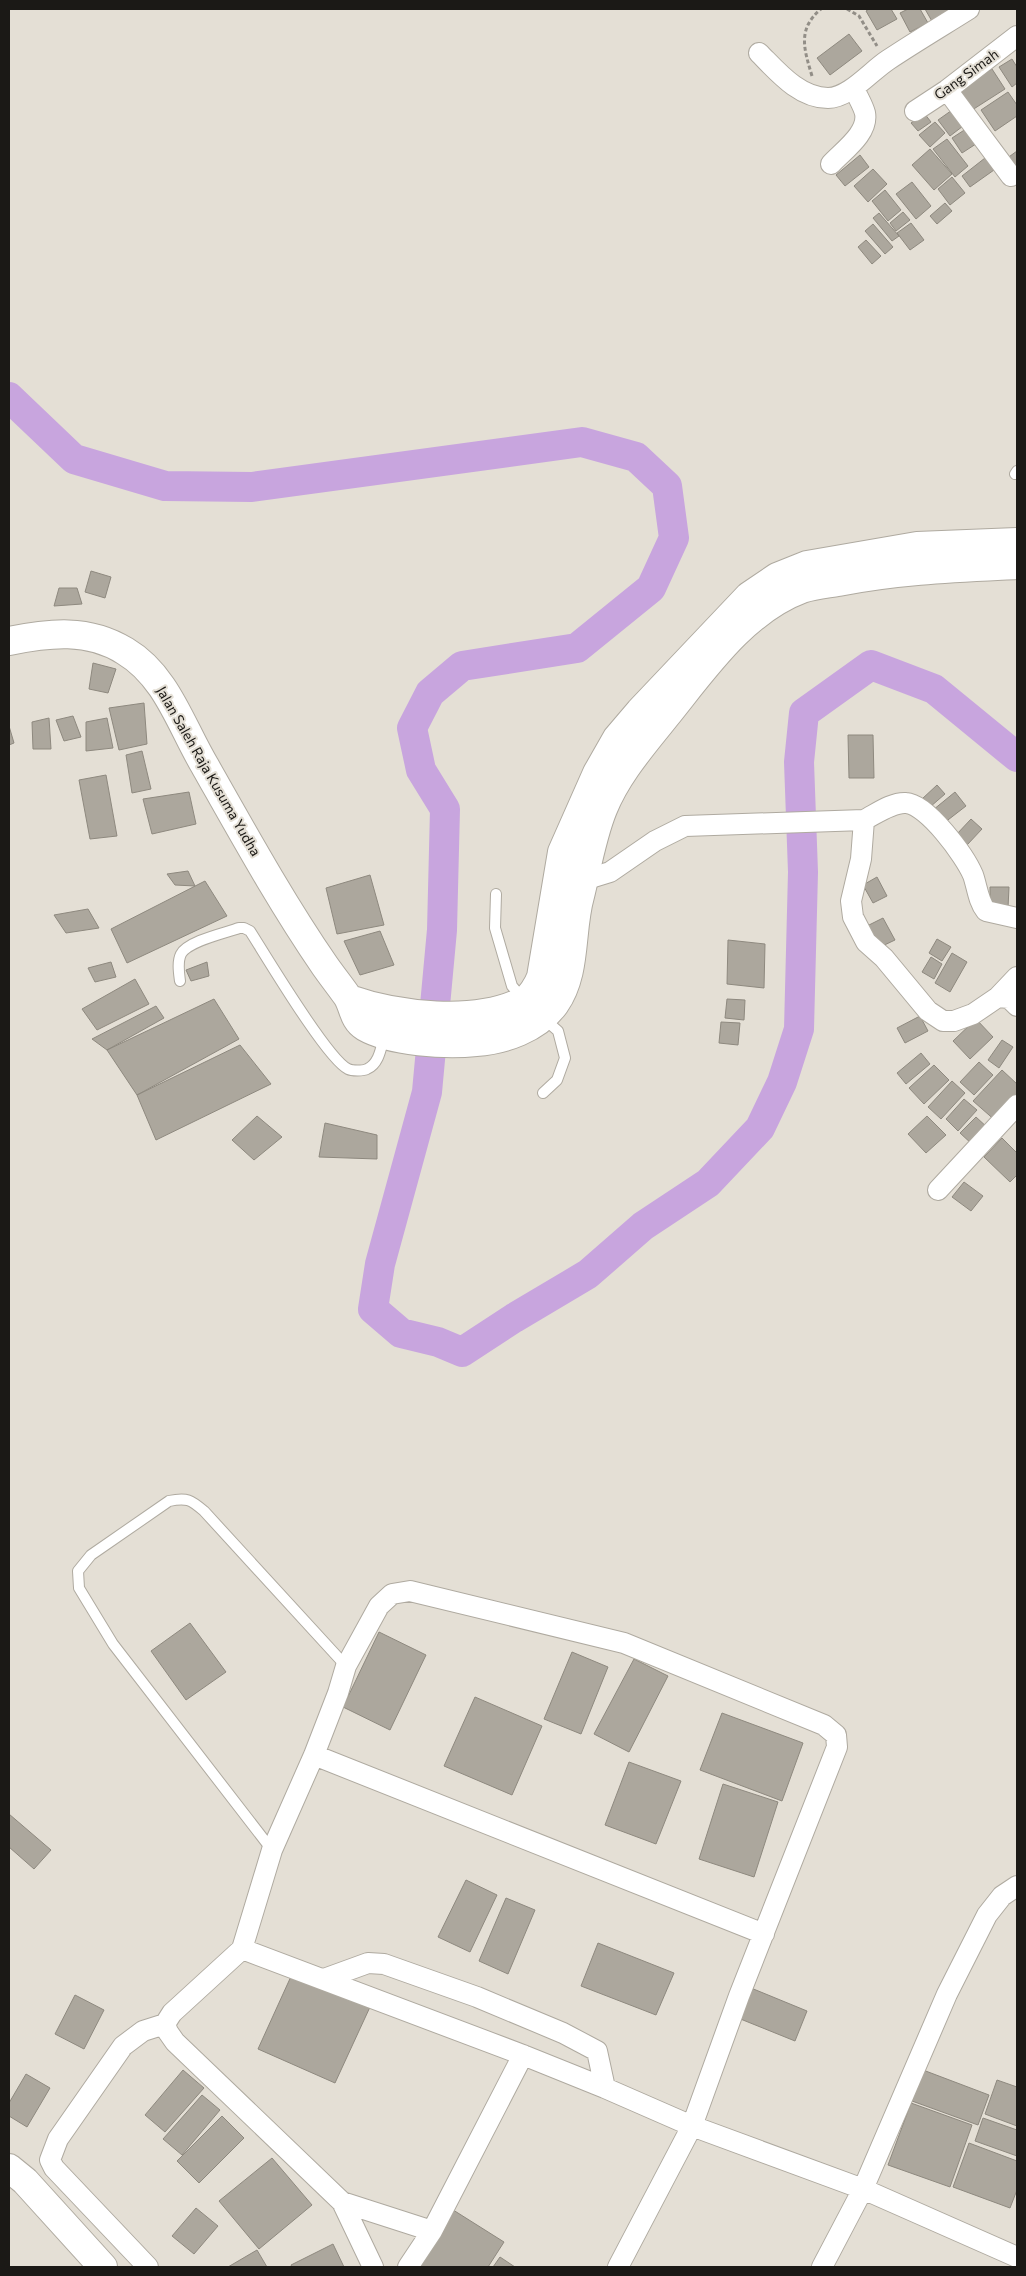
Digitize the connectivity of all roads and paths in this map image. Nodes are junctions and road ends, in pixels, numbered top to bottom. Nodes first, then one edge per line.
1 (821, 9) edge
2 (847, 9) edge
3 (969, 9) edge
4 (1017, 36) edge
5 (758, 53) dead end
6 (886, 61) junction
7 (854, 88) junction
8 (947, 90) junction
9 (818, 96) junction
10 (915, 111) dead end
11 (831, 164) dead end
12 (1011, 176) dead end
13 (1017, 542) edge
14 (1017, 565) edge
15 (9, 641) edge
16 (864, 820) junction
17 (584, 880) junction
18 (496, 894) dead end
19 (1017, 918) edge
20 (1017, 977) edge
21 (180, 981) dead end
22 (998, 996) junction
23 (350, 999) junction
24 (1017, 1006) edge
25 (534, 1009) junction
26 (397, 1038) junction
27 (543, 1094) dead end
28 (1017, 1105) edge
29 (938, 1190) dead end
30 (346, 1666) junction
31 (314, 1755) junction
32 (272, 1850) junction
33 (1017, 1886) edge
34 (764, 1934) junction
35 (242, 1949) junction
36 (324, 1979) junction
37 (165, 2024) junction
38 (523, 2055) junction
39 (605, 2088) junction
40 (692, 2126) junction
41 (9, 2168) edge
42 (863, 2189) junction
43 (342, 2202) junction
44 (432, 2231) junction
45 (1017, 2257) edge
46 (104, 2267) edge
47 (148, 2267) edge
48 (374, 2267) edge
49 (408, 2267) edge
50 (618, 2267) edge
51 (822, 2267) edge

1 - 9 path
2 - 6 path
3 - 6 street
4 - 8 street, Gang Simah
5 - 9 street
6 - 7 street
7 - 9 street
7 - 11 street
8 - 10 street, Gang Simah
8 - 12 street
13 - 25 street, Jalan Saleh Raja Kusuma Yudha
14 - 17 street, Jalan Saleh Raja Kusuma Yudha
15 - 23 street, Jalan Saleh Raja Kusuma Yudha
16 - 17 street
16 - 19 street
16 - 22 street
17 - 25 street, Jalan Saleh Raja Kusuma Yudha
18 - 25 lane
20 - 22 street
21 - 26 lane
22 - 24 street
23 - 25 street
23 - 26 street, Jalan Saleh Raja Kusuma Yudha
25 - 26 street, Jalan Saleh Raja Kusuma Yudha
25 - 27 lane
28 - 29 street
30 - 31 street
30 - 32 lane
30 - 34 street
31 - 32 street
31 - 34 street
32 - 35 street
33 - 42 street
34 - 40 street
35 - 36 street
35 - 37 street
36 - 38 street
36 - 39 street
37 - 43 street
37 - 47 street
38 - 39 street
38 - 44 street
39 - 40 street
40 - 42 street
40 - 50 street
41 - 46 street
42 - 45 street
42 - 51 street
43 - 44 street
43 - 48 street
44 - 49 street

